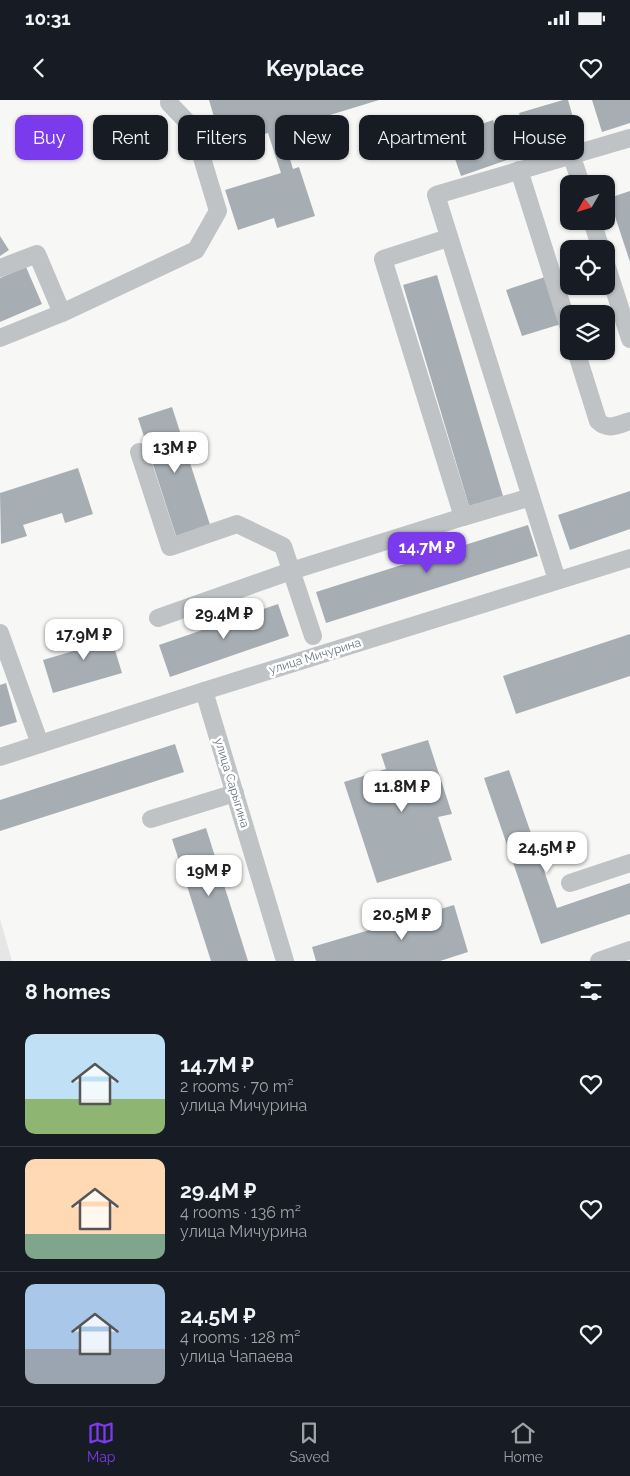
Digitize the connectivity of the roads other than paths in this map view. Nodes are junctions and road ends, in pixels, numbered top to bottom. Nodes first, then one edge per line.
1 (169, 102) dead end
2 (630, 138) edge
3 (584, 150) edge
4 (552, 160) edge
5 (573, 160) edge
6 (519, 170) junction
7 (577, 175) edge
8 (448, 238) junction
9 (0, 268) edge
10 (615, 292) edge
11 (562, 305) edge
12 (62, 313) junction
13 (0, 338) edge
14 (630, 339) edge
15 (579, 360) edge
16 (630, 421) edge
17 (140, 452) dead end
18 (531, 498) junction
19 (463, 517) junction
20 (630, 558) edge
21 (291, 571) junction
22 (557, 580) junction
23 (158, 618) dead end
24 (0, 633) edge
25 (313, 636) dead end
26 (204, 690) junction
27 (40, 744) junction
28 (0, 757) edge
29 (235, 793) junction
30 (151, 819) dead end
31 (630, 863) edge
32 (570, 883) dead end
33 (630, 950) edge
34 (285, 961) edge
35 (599, 961) edge

1 - 12 street
2 - 3 street
4 - 6 street
5 - 7 street
6 - 8 street
6 - 11 street
8 - 18 street
8 - 19 street
9 - 12 street
10 - 14 street
12 - 13 street
15 - 16 street
17 - 21 street
18 - 19 street
18 - 22 street
19 - 21 street
20 - 22 street, улица Мичурина
21 - 23 street
21 - 25 street
22 - 26 street, улица Мичурина
24 - 27 street
26 - 27 street, улица Мичурина
26 - 29 street, улица Сарыгина
27 - 28 street, улица Мичурина
29 - 30 street
29 - 34 street, улица Сарыгина
31 - 32 street
33 - 35 street

